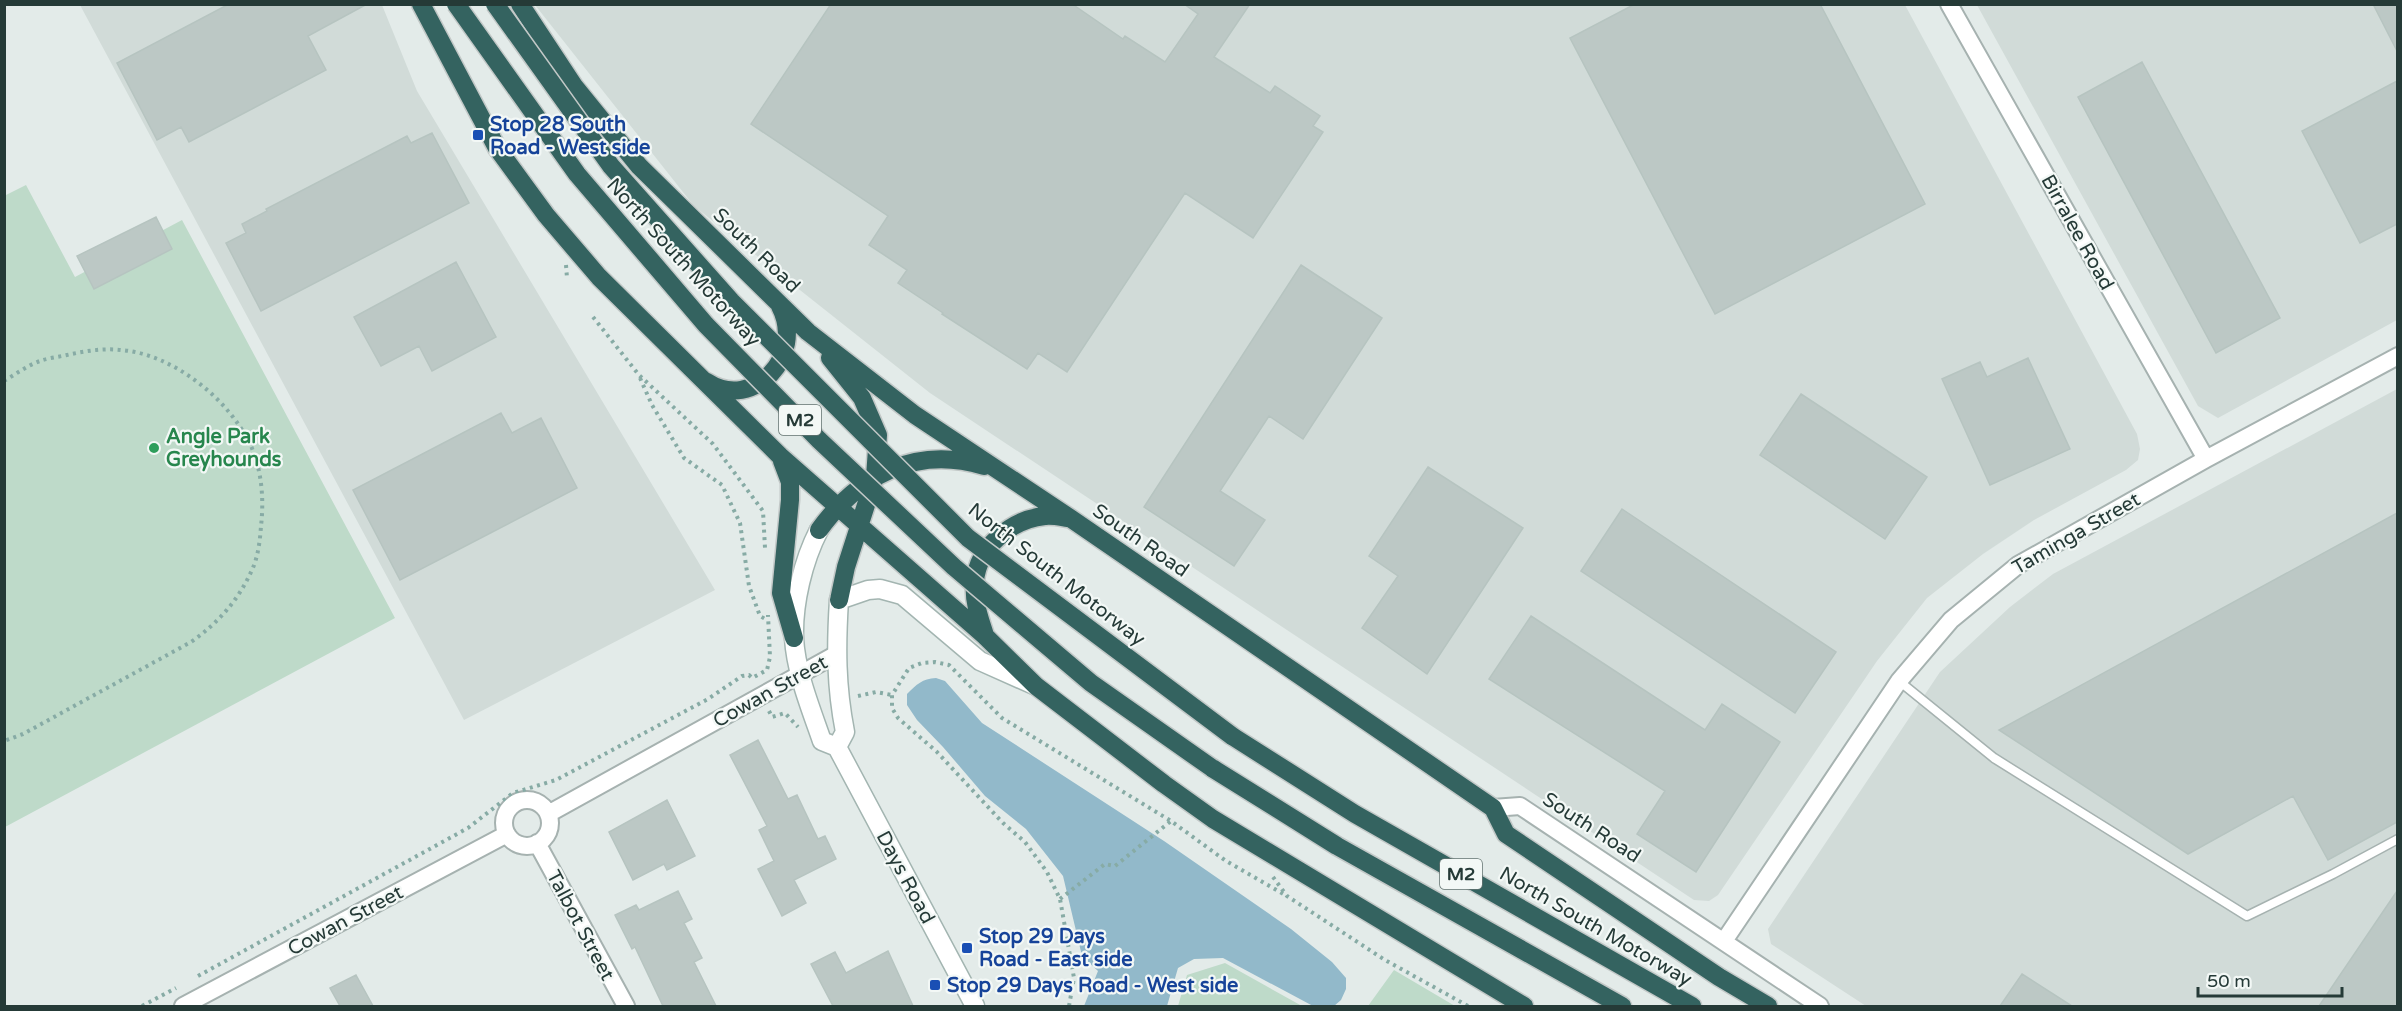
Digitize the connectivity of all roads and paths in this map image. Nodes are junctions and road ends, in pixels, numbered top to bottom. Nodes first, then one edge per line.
1 (421, 4) edge
2 (456, 4) edge
3 (495, 4) edge
4 (520, 4) edge
5 (1949, 4) edge
6 (777, 302) junction
7 (593, 317) dead end
8 (808, 332) junction
9 (2397, 357) edge
10 (639, 375) junction
11 (697, 376) junction
12 (4, 381) edge
13 (780, 456) junction
14 (2206, 459) junction
15 (875, 477) junction
16 (837, 506) junction
17 (1070, 518) junction
18 (860, 526) junction
19 (819, 530) joint
20 (766, 554) dead end
21 (839, 600) junction
22 (768, 609) dead end
23 (768, 620) junction
24 (985, 636) junction
25 (794, 638) junction
26 (835, 656) junction
27 (801, 674) junction
28 (1899, 681) junction
29 (1036, 686) junction
30 (892, 695) junction
31 (858, 696) dead end
32 (768, 710) dead end
33 (801, 726) dead end
34 (4, 741) edge
35 (837, 747) junction
36 (1492, 808) junction
37 (548, 814) junction
38 (1171, 821) junction
39 (507, 834) junction
40 (2397, 839) edge
41 (537, 843) junction
42 (1266, 867) dead end
43 (1287, 896) junction
44 (1060, 899) junction
45 (1724, 941) junction
46 (195, 978) dead end
47 (184, 983) dead end
48 (142, 1006) edge
49 (183, 1006) edge
50 (626, 1006) edge
51 (975, 1006) edge
52 (1069, 1006) edge
53 (1468, 1006) edge
54 (1524, 1006) edge
55 (1622, 1006) edge
56 (1692, 1006) edge
57 (1768, 1006) edge
58 (1820, 1006) edge

1 - 11 highway
2 - 55 highway, North South Motorway / M2, bridge
3 - 56 highway, North South Motorway / M2, bridge
4 - 6 highway, South Road
5 - 14 street, Birralee Road
6 - 8 highway, South Road
6 - 11 highway
7 - 10 path
8 - 15 highway
8 - 17 highway, South Road
9 - 14 street, Taminga Street
10 - 20 path
10 - 23 path
11 - 13 highway
12 - 34 path
13 - 16 highway
13 - 25 highway
14 - 28 street, Taminga Street
15 - 16 highway
15 - 17 highway
15 - 18 highway
16 - 18 highway
16 - 19 highway
17 - 24 highway
17 - 36 highway, South Road
18 - 21 highway
18 - 24 highway
19 - 25 street, Days Road
21 - 26 street
21 - 29 street
22 - 23 path
23 - 46 path
24 - 29 highway
25 - 27 street, Days Road
26 - 27 street, Cowan Street
26 - 35 street
27 - 35 street, Days Road
27 - 37 street, Cowan Street
28 - 40 lane
28 - 45 street, Taminga Street
29 - 54 highway
30 - 31 path
30 - 38 path
30 - 44 path
32 - 33 path
35 - 51 street, Days Road
36 - 45 street, South Road
36 - 57 highway
37 - 39 street
37 - 41 street
38 - 43 path
38 - 44 path
39 - 41 street
39 - 49 street, Cowan Street
41 - 50 street, Talbot Street
42 - 43 path
43 - 53 path
44 - 52 path
45 - 58 street, South Road
47 - 48 path

